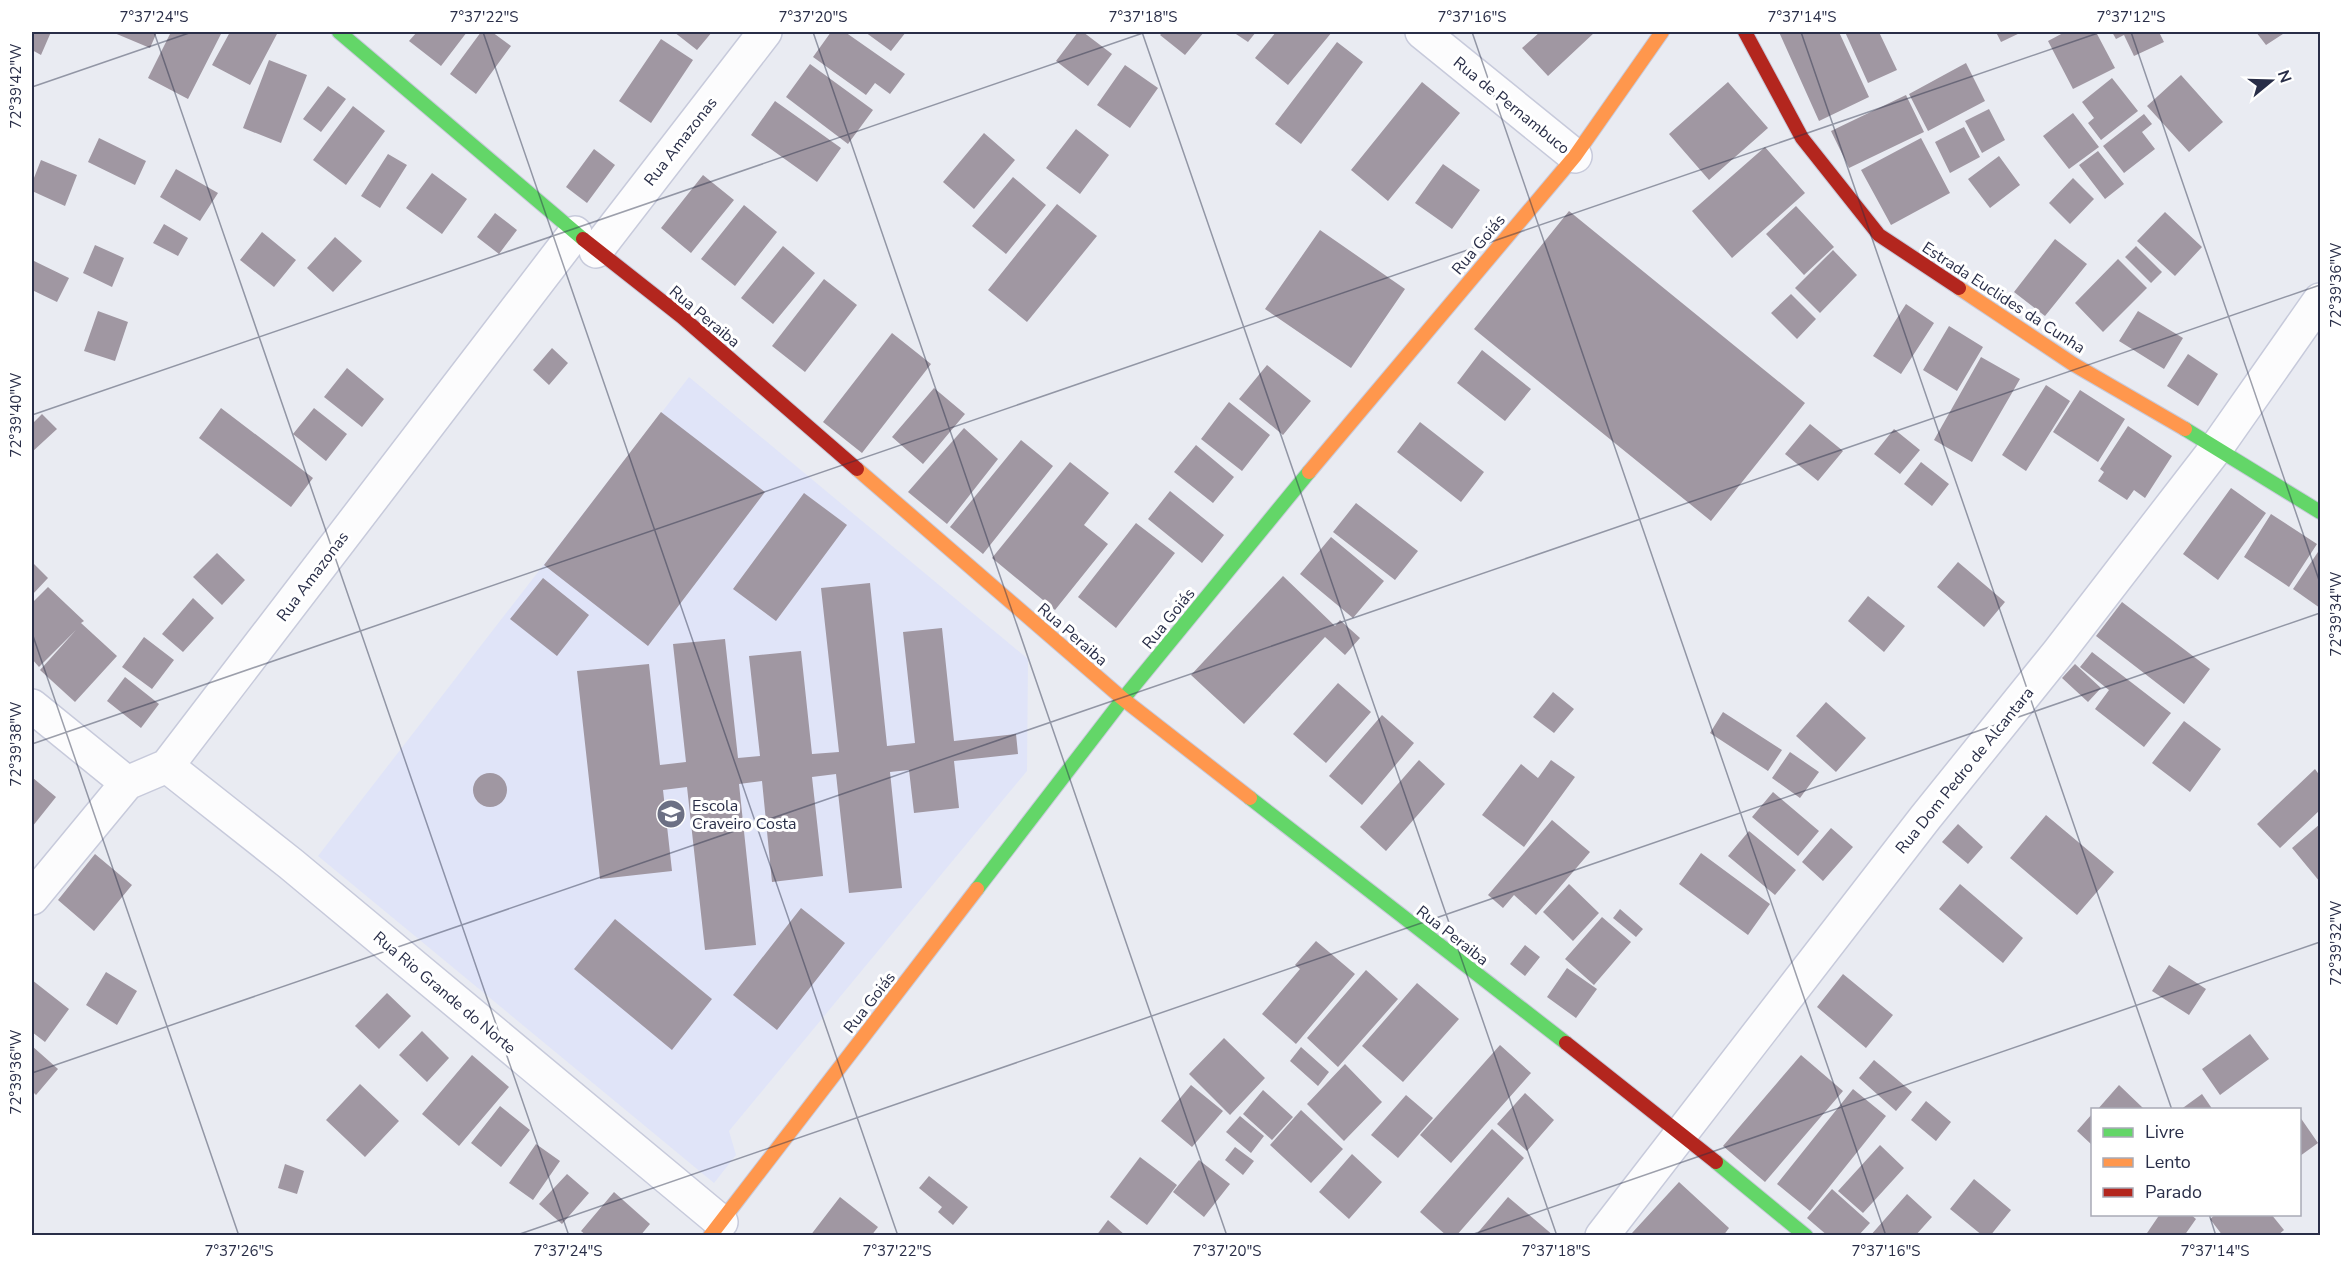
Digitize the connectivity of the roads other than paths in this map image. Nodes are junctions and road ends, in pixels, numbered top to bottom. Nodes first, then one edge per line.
1 (339, 32) edge
2 (765, 32) edge
3 (1422, 32) edge
4 (1662, 32) edge
5 (1745, 32) edge
6 (1575, 156) junction
7 (585, 242) junction
8 (2320, 300) edge
9 (2217, 447) junction
10 (2320, 512) edge
11 (1123, 699) junction
12 (32, 706) edge
13 (167, 766) junction
14 (127, 783) junction
15 (32, 898) edge
16 (1681, 1133) junction
17 (715, 1229) edge
18 (1602, 1236) edge
19 (1806, 1236) edge

1 - 7 street, Rua Peraiba
2 - 7 street, Rua Amazonas
3 - 6 street, Rua de Pernambuco
4 - 6 street, Rua Goiás
5 - 9 street, Estrada Euclides da Cunha
6 - 11 street, Rua Goiás
7 - 11 street, Rua Peraiba
7 - 13 street, Rua Amazonas
8 - 9 street, Rua Dom Pedro de Alcantara
9 - 10 street, Estrada Euclides da Cunha
9 - 16 street, Rua Dom Pedro de Alcantara
11 - 16 street, Rua Peraiba
11 - 17 street, Rua Goiás
12 - 14 street
13 - 14 street, Rua Amazonas
13 - 17 street, Rua Rio Grande do Norte
14 - 15 street, Rua Amazonas
16 - 18 street, Rua Dom Pedro de Alcantara
16 - 19 street, Rua Peraiba

